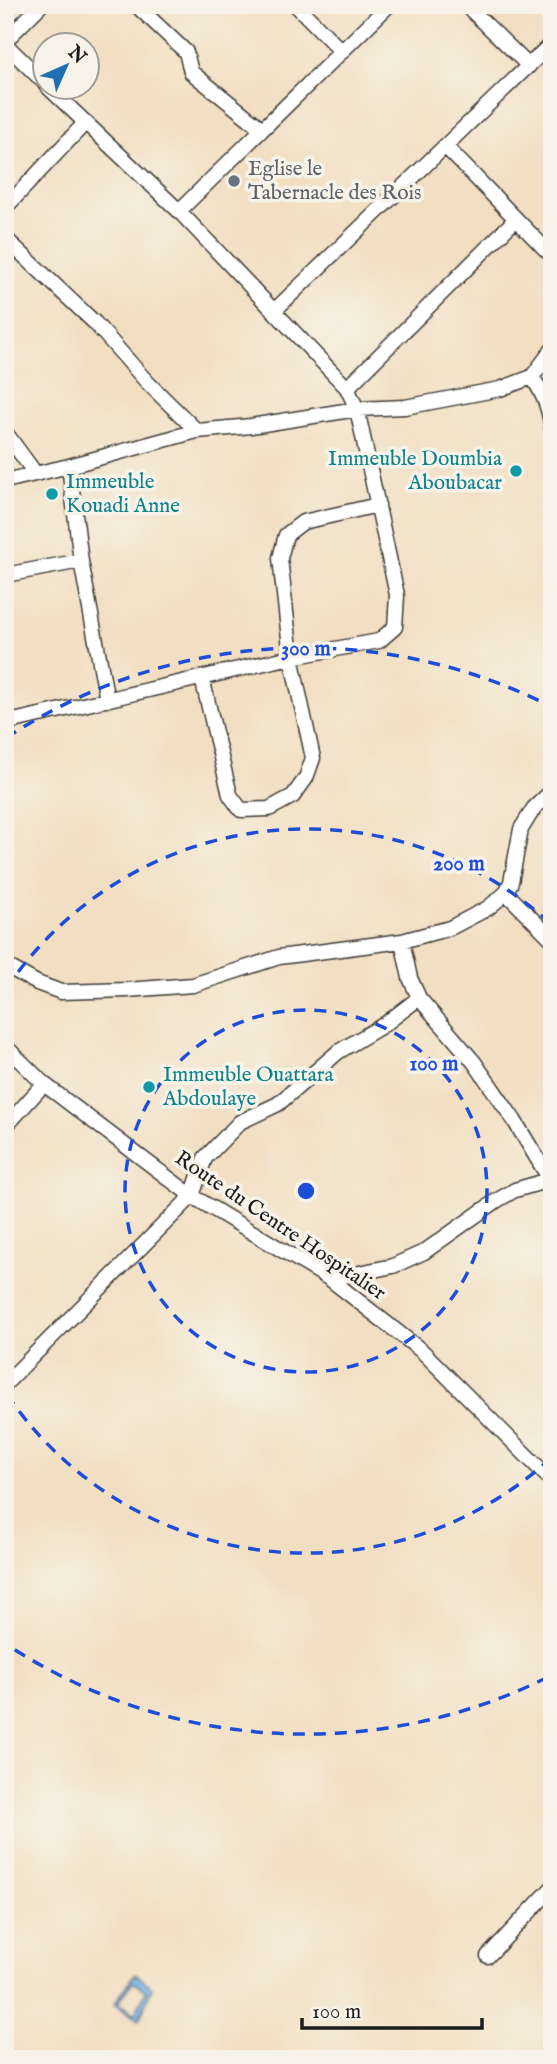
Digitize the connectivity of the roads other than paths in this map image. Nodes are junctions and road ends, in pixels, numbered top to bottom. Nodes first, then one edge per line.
1 (136, 5) edge
2 (296, 5) edge
3 (389, 5) edge
4 (467, 5) edge
5 (33, 8) edge
6 (5, 42) edge
7 (552, 43) edge
8 (342, 52) junction
9 (529, 66) junction
10 (32, 70) edge
11 (63, 102) edge
12 (85, 123) junction
13 (261, 128) junction
14 (446, 147) junction
15 (5, 208) edge
16 (178, 211) junction
17 (515, 220) junction
18 (5, 238) edge
19 (552, 256) edge
20 (274, 311) junction
21 (552, 350) edge
22 (532, 377) junction
23 (346, 388) junction
24 (357, 408) junction
25 (552, 429) edge
26 (197, 431) junction
27 (5, 432) edge
28 (69, 466) junction
29 (35, 473) junction
30 (5, 481) edge
31 (378, 505) junction
32 (81, 561) junction
33 (5, 575) edge
34 (291, 657) junction
35 (202, 678) junction
36 (107, 700) junction
37 (5, 723) edge
38 (552, 792) edge
39 (506, 892) junction
40 (552, 939) edge
41 (402, 941) junction
42 (5, 965) edge
43 (419, 998) junction
44 (5, 1046) edge
45 (44, 1084) junction
46 (5, 1127) edge
47 (551, 1182) edge
48 (192, 1196) junction
49 (330, 1279) junction
50 (5, 1384) edge
51 (552, 1482) edge
52 (552, 1888) edge
53 (488, 1956) dead end

1 - 13 street
2 - 8 street
3 - 8 street
4 - 9 street
5 - 6 street
6 - 10 street
7 - 9 street
8 - 13 street
9 - 14 street
11 - 12 street
12 - 15 street
12 - 16 street
13 - 16 street
14 - 17 street
14 - 20 street
16 - 20 street
17 - 19 street
17 - 23 street
18 - 26 street
20 - 23 street
21 - 22 street
22 - 24 street
22 - 25 street
23 - 24 street
24 - 26 street
24 - 31 street
26 - 28 street
27 - 29 street
28 - 29 street
28 - 32 street
29 - 30 street
31 - 34 street
31 - 34 street
32 - 33 street
32 - 36 street
34 - 35 street
34 - 35 street
35 - 36 street
36 - 37 street
38 - 39 street
39 - 40 street
39 - 41 street
41 - 42 street
41 - 43 street
43 - 47 street
43 - 48 street
44 - 45 street, Route du Centre Hospitalier
45 - 46 street
45 - 48 street, Route du Centre Hospitalier
47 - 49 street
48 - 49 street, Route du Centre Hospitalier
48 - 50 street
49 - 51 street, Route du Centre Hospitalier
52 - 53 street

